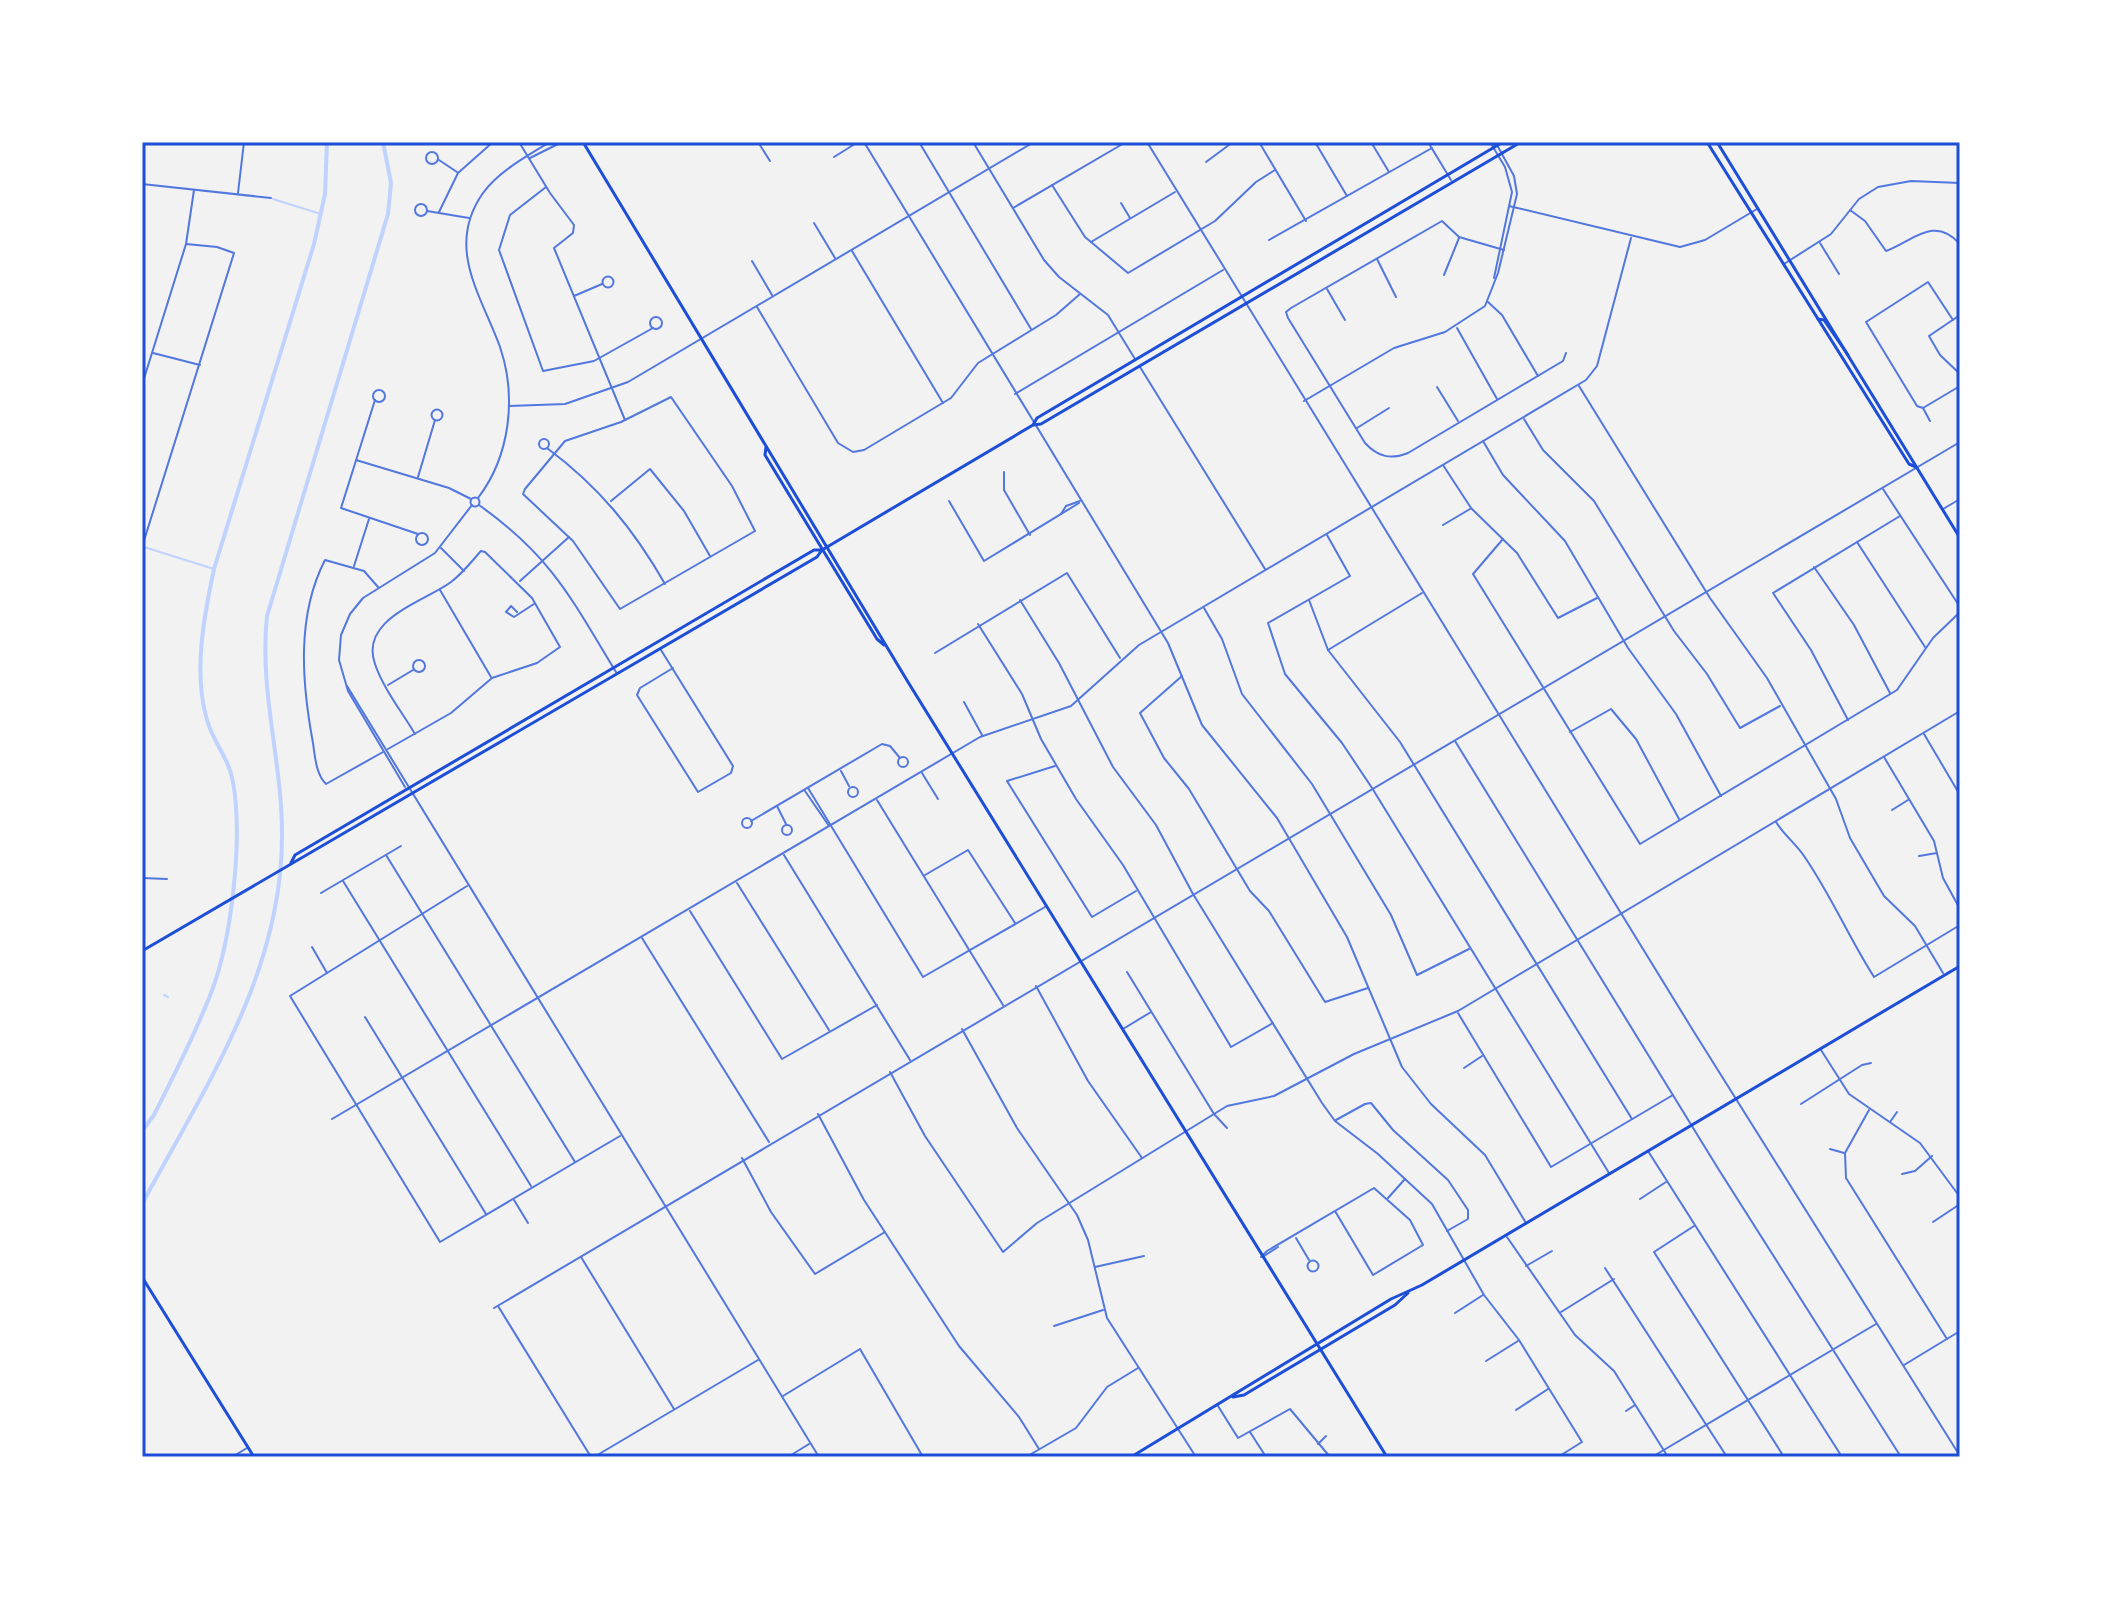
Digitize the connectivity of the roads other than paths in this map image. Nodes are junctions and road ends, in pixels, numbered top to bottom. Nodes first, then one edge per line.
1 (243, 142) edge
2 (493, 142) edge
3 (519, 142) edge
4 (550, 142) edge
5 (562, 142) edge
6 (583, 142) edge
7 (758, 142) edge
8 (858, 142) edge
9 (864, 142) edge
10 (919, 142) edge
11 (973, 142) edge
12 (1126, 142) edge
13 (1147, 142) edge
14 (1233, 142) edge
15 (1259, 142) edge
16 (1315, 142) edge
17 (1371, 142) edge
18 (1428, 142) edge
19 (1503, 142) edge
20 (1521, 142) edge
21 (1707, 142) edge
22 (1717, 142) edge
23 (1032, 143) edge
24 (1493, 145) edge
25 (1432, 148) junction
26 (1500, 154) junction
27 (834, 157) dead end
28 (529, 158) junction
29 (438, 159) dead end
30 (770, 161) dead end
31 (1206, 162) dead end
32 (989, 169) junction
33 (1275, 170) junction
34 (458, 173) junction
35 (1390, 173) junction
36 (1448, 175) junction
37 (1452, 181) junction
38 (1960, 183) edge
39 (142, 184) edge
40 (1052, 185) junction
41 (546, 187) junction
42 (194, 190) junction
43 (1176, 191) junction
44 (949, 192) junction
45 (238, 195) junction
46 (1348, 197) junction
47 (271, 198) dead end
48 (1121, 203) dead end
49 (1509, 206) junction
50 (1515, 208) junction
51 (1758, 208) junction
52 (1013, 209) junction
53 (1850, 210) junction
54 (427, 211) dead end
55 (439, 212) junction
56 (1751, 212) junction
57 (908, 216) junction
58 (470, 218) junction
59 (1130, 218) junction
60 (1306, 222) junction
61 (814, 223) dead end
62 (1200, 230) junction
63 (1459, 237) junction
64 (1631, 238) junction
65 (1269, 240) dead end
66 (1819, 242) junction
67 (1090, 243) junction
68 (186, 244) junction
69 (1960, 244) edge
70 (1499, 248) junction
71 (851, 250) junction
72 (1504, 250) junction
73 (1376, 258) junction
74 (836, 259) junction
75 (1790, 260) junction
76 (752, 261) dead end
77 (1783, 264) junction
78 (1223, 270) junction
79 (1839, 274) dead end
80 (1444, 275) dead end
81 (1494, 279) junction
82 (603, 284) dead end
83 (1327, 288) junction
84 (1080, 294) junction
85 (574, 296) junction
86 (773, 296) junction
87 (1396, 297) dead end
88 (1240, 298) junction
89 (1487, 301) junction
90 (1244, 304) junction
91 (756, 306) junction
92 (1960, 315) edge
93 (1817, 319) junction
94 (1345, 320) dead end
95 (1953, 320) junction
96 (1456, 326) junction
97 (653, 328) dead end
98 (1031, 329) junction
99 (1119, 332) junction
100 (701, 339) junction
101 (152, 353) junction
102 (991, 353) junction
103 (1566, 353) dead end
104 (1851, 357) junction
105 (600, 359) junction
106 (1136, 360) junction
107 (200, 365) junction
108 (1139, 366) junction
109 (1960, 374) edge
110 (1538, 376) junction
111 (142, 385) edge
112 (1578, 385) junction
113 (1330, 386) junction
114 (1960, 386) edge
115 (1437, 387) dead end
116 (612, 389) junction
117 (1014, 394) junction
118 (375, 400) dead end
119 (1497, 400) junction
120 (1304, 401) junction
121 (943, 403) junction
122 (509, 406) junction
123 (1389, 408) dead end
124 (1923, 408) junction
125 (1523, 418) junction
126 (435, 420) dead end
127 (625, 420) junction
128 (1930, 421) dead end
129 (1459, 422) junction
130 (1033, 425) junction
131 (1356, 428) junction
132 (1483, 441) junction
133 (1960, 442) edge
134 (766, 447) junction
135 (547, 448) dead end
136 (553, 452) junction
137 (1383, 456) junction
138 (355, 459) junction
139 (1381, 463) dead end
140 (1443, 465) junction
141 (1916, 467) junction
142 (1004, 472) dead end
143 (417, 478) junction
144 (1882, 488) junction
145 (478, 498) junction
146 (471, 499) junction
147 (1960, 499) edge
148 (949, 501) dead end
149 (1081, 501) junction
150 (610, 502) junction
151 (472, 505) junction
152 (479, 505) junction
153 (1370, 508) junction
154 (1471, 508) junction
155 (1942, 509) junction
156 (1061, 515) junction
157 (1900, 516) junction
158 (370, 518) junction
159 (1443, 525) dead end
160 (418, 534) dead end
161 (1326, 534) junction
162 (1030, 535) junction
163 (570, 536) junction
164 (1960, 538) edge
165 (1503, 539) junction
166 (1857, 541) junction
167 (828, 546) junction
168 (142, 547) edge
169 (440, 547) junction
170 (822, 550) junction
171 (710, 556) junction
172 (544, 559) junction
173 (354, 567) junction
174 (1814, 567) junction
175 (1265, 570) junction
176 (464, 571) junction
177 (518, 582) junction
178 (666, 585) junction
179 (378, 587) junction
180 (440, 590) junction
181 (1706, 592) junction
182 (1422, 593) junction
183 (1598, 597) junction
184 (1309, 599) junction
185 (1020, 600) junction
186 (535, 603) junction
187 (1203, 606) junction
188 (1960, 607) edge
189 (517, 612) dead end
190 (1960, 612) edge
191 (1665, 616) junction
192 (978, 624) junction
193 (1161, 631) junction
194 (1623, 641) junction
195 (886, 646) junction
196 (1926, 648) junction
197 (660, 649) junction
198 (1328, 650) junction
199 (935, 653) dead end
200 (1121, 659) junction
201 (613, 668) junction
202 (673, 668) junction
203 (414, 669) dead end
204 (617, 674) junction
205 (1183, 676) junction
206 (492, 678) junction
207 (347, 686) junction
208 (387, 686) junction
209 (1542, 688) junction
210 (1891, 694) junction
211 (1078, 701) junction
212 (964, 702) dead end
213 (1781, 705) junction
214 (1960, 711) edge
215 (1498, 714) junction
216 (528, 718) junction
217 (1033, 720) junction
218 (1848, 720) junction
219 (521, 731) junction
220 (1569, 733) junction
221 (1923, 733) junction
222 (415, 734) junction
223 (983, 736) junction
224 (1454, 740) junction
225 (1805, 747) junction
226 (388, 750) junction
227 (383, 752) junction
228 (952, 754) junction
229 (1883, 756) junction
230 (900, 758) dead end
231 (1413, 764) junction
232 (1056, 766) junction
233 (839, 769) junction
234 (921, 772) junction
235 (850, 787) dead end
236 (1372, 788) junction
237 (1829, 788) junction
238 (407, 789) junction
239 (806, 789) junction
240 (411, 795) junction
241 (1960, 795) edge
242 (1722, 797) junction
243 (876, 799) junction
244 (938, 799) dead end
245 (1909, 800) junction
246 (777, 806) junction
247 (1892, 810) dead end
248 (1330, 813) junction
249 (751, 821) dead end
250 (1680, 821) junction
251 (1775, 821) junction
252 (787, 825) dead end
253 (830, 826) junction
254 (1288, 838) junction
255 (401, 846) dead end
256 (783, 853) junction
257 (1937, 853) junction
258 (386, 855) junction
259 (1919, 856) dead end
260 (291, 863) junction
261 (1236, 869) junction
262 (924, 875) junction
263 (142, 878) edge
264 (167, 879) dead end
265 (343, 881) junction
266 (736, 881) junction
267 (467, 886) junction
268 (1136, 891) junction
269 (321, 893) dead end
270 (1193, 894) junction
271 (1046, 907) junction
272 (689, 909) junction
273 (1960, 909) edge
274 (422, 913) junction
275 (1620, 913) junction
276 (1152, 919) junction
277 (1016, 925) junction
278 (1960, 925) edge
279 (641, 937) junction
280 (380, 939) junction
281 (1577, 940) junction
282 (1927, 945) junction
283 (312, 947) dead end
284 (1470, 948) junction
285 (142, 951) edge
286 (970, 951) junction
287 (1079, 961) junction
288 (1537, 965) junction
289 (1960, 966) edge
290 (1127, 972) dead end
291 (327, 973) junction
292 (1945, 975) junction
293 (1036, 986) junction
294 (1369, 988) junction
295 (1496, 990) junction
296 (536, 998) junction
297 (877, 1005) junction
298 (1003, 1005) junction
299 (1458, 1011) junction
300 (1151, 1012) junction
301 (365, 1017) dead end
302 (1273, 1023) junction
303 (491, 1024) junction
304 (962, 1029) junction
305 (1122, 1030) junction
306 (830, 1031) junction
307 (1388, 1041) junction
308 (1820, 1049) junction
309 (448, 1050) junction
310 (1482, 1056) junction
311 (910, 1060) junction
312 (1871, 1063) dead end
313 (1464, 1068) dead end
314 (890, 1072) junction
315 (402, 1077) junction
316 (1307, 1078) junction
317 (1838, 1079) junction
318 (1674, 1095) junction
319 (1735, 1099) junction
320 (356, 1104) junction
321 (1801, 1104) dead end
322 (1869, 1110) junction
323 (1897, 1112) dead end
324 (818, 1114) junction
325 (1214, 1114) junction
326 (332, 1119) dead end
327 (1632, 1119) junction
328 (1335, 1121) junction
329 (1890, 1123) junction
330 (1692, 1125) junction
331 (1227, 1128) dead end
332 (1184, 1132) junction
333 (620, 1136) junction
334 (769, 1142) junction
335 (1591, 1143) junction
336 (1830, 1149) dead end
337 (1648, 1151) junction
338 (1845, 1153) junction
339 (1933, 1155) junction
340 (742, 1158) junction
341 (1142, 1158) junction
342 (576, 1163) junction
343 (1609, 1174) junction
344 (1902, 1174) dead end
345 (1406, 1179) junction
346 (1667, 1181) junction
347 (532, 1188) junction
348 (1960, 1197) edge
349 (514, 1199) junction
350 (1387, 1199) junction
351 (1640, 1199) dead end
352 (1070, 1203) junction
353 (1960, 1204) edge
354 (663, 1205) junction
355 (1335, 1211) junction
356 (486, 1215) junction
357 (1933, 1222) dead end
358 (528, 1223) dead end
359 (1526, 1223) junction
360 (1695, 1225) junction
361 (1447, 1231) junction
362 (885, 1232) junction
363 (1506, 1235) junction
364 (1295, 1236) junction
365 (1552, 1251) dead end
366 (581, 1256) junction
367 (1144, 1256) dead end
368 (1261, 1257) junction
369 (1464, 1260) junction
370 (1310, 1261) dead end
371 (1525, 1267) junction
372 (1093, 1268) junction
373 (1605, 1268) dead end
374 (142, 1277) edge
375 (1614, 1279) junction
376 (1409, 1292) junction
377 (1484, 1295) junction
378 (1104, 1310) junction
379 (1455, 1313) dead end
380 (1560, 1313) junction
381 (1877, 1324) junction
382 (1054, 1326) dead end
383 (1960, 1331) edge
384 (1947, 1339) junction
385 (1519, 1340) junction
386 (1315, 1344) junction
387 (1319, 1350) junction
388 (1832, 1350) junction
389 (759, 1359) junction
390 (1486, 1361) dead end
391 (1903, 1365) junction
392 (1138, 1368) junction
393 (1789, 1375) junction
394 (1549, 1388) junction
395 (782, 1396) junction
396 (1233, 1397) junction
397 (1748, 1400) junction
398 (1636, 1405) junction
399 (1218, 1406) junction
400 (674, 1409) junction
401 (1516, 1410) dead end
402 (1626, 1411) dead end
403 (1707, 1424) junction
404 (1176, 1430) junction
405 (1250, 1432) junction
406 (1326, 1436) dead end
407 (810, 1443) junction
408 (1317, 1444) junction
409 (248, 1447) junction
410 (1039, 1449) junction
411 (1664, 1450) junction
412 (493, 1456) edge
413 (1960, 1456) edge
414 (232, 1457) edge
415 (254, 1457) edge
416 (488, 1457) edge
417 (592, 1457) edge
418 (788, 1457) edge
419 (819, 1457) edge
420 (923, 1457) edge
421 (1026, 1457) edge
422 (1131, 1457) edge
423 (1196, 1457) edge
424 (1266, 1457) edge
425 (1330, 1457) edge
426 (1387, 1457) edge
427 (1558, 1457) edge
428 (1652, 1457) edge
429 (1668, 1457) edge
430 (1727, 1457) edge
431 (1784, 1457) edge
432 (1842, 1457) edge
433 (1901, 1457) edge

1 - 45 street
2 - 34 street
3 - 28 street
4 - 28 street
5 - 28 street
6 - 100 main road
7 - 30 street
8 - 27 street
9 - 57 street
10 - 44 street
11 - 32 street
12 - 40 street
13 - 43 street
14 - 31 street
15 - 33 street
16 - 46 street
17 - 35 street
18 - 25 street
19 - 24 main road
20 - 26 main road
21 - 56 main road
22 - 51 main road
23 - 32 street
24 - 26 street
24 - 36 main road
25 - 35 street
25 - 36 street
26 - 37 main road
26 - 49 street
26 - 50 street
28 - 41 street
28 - 58 street
29 - 34 street
32 - 44 street
32 - 52 street
33 - 60 street
33 - 62 street
34 - 55 street
35 - 46 street
36 - 37 street
36 - 88 main road
37 - 90 main road
38 - 53 street
39 - 42 street
40 - 52 street
40 - 67 street
41 - 85 street
41 - 105 street
42 - 45 street
42 - 68 street
43 - 59 street
43 - 62 street
44 - 57 street
44 - 98 street
45 - 47 street
46 - 60 street
48 - 59 street
49 - 50 street
49 - 70 street
50 - 64 street
50 - 72 street
51 - 56 street
51 - 75 main road
52 - 84 street
53 - 66 street
53 - 69 street
54 - 55 street
55 - 58 street
56 - 64 street
56 - 77 main road
57 - 71 street
57 - 102 street
58 - 122 street
59 - 67 street
60 - 65 street
61 - 74 street
62 - 67 street
62 - 78 street
63 - 70 street
63 - 73 street
63 - 80 street
64 - 112 street
66 - 75 street
66 - 79 street
68 - 101 street
68 - 107 street
70 - 72 street
70 - 81 street
71 - 74 street
71 - 121 street
72 - 81 street
73 - 83 street
73 - 87 street
74 - 86 street
75 - 77 street
75 - 104 main road
76 - 86 street
77 - 93 main road
78 - 88 street
78 - 99 street
81 - 89 street
82 - 85 street
83 - 94 street
83 - 113 street
84 - 98 street
84 - 99 street
85 - 105 street
86 - 91 street
88 - 90 street
88 - 106 main road
89 - 96 street
89 - 110 street
90 - 108 main road
90 - 120 street
91 - 100 street
91 - 121 street
92 - 95 street
93 - 104 main road
93 - 141 main road
95 - 109 street
95 - 124 street
96 - 113 street
96 - 119 street
97 - 105 street
98 - 102 street
99 - 106 street
99 - 117 street
100 - 116 street
100 - 134 main road
101 - 107 street
101 - 111 street
102 - 117 street
102 - 121 street
103 - 110 street
104 - 141 main road
105 - 116 street
106 - 130 main road
107 - 168 street
108 - 130 main road
108 - 175 street
110 - 119 street
112 - 125 street
112 - 181 street
113 - 120 street
113 - 131 street
114 - 124 street
115 - 129 street
116 - 122 street
116 - 127 street
117 - 130 street
118 - 138 street
119 - 129 street
120 - 153 street
122 - 145 street
123 - 131 street
124 - 128 street
125 - 132 street
125 - 191 street
126 - 143 street
127 - 136 street
127 - 171 street
129 - 137 street
130 - 149 street
130 - 167 main road
131 - 137 street
132 - 140 street
132 - 183 street
133 - 141 street
134 - 167 main road
134 - 170 main road
135 - 136 street
136 - 150 street
136 - 163 street
137 - 139 street
138 - 143 street
138 - 158 street
140 - 153 street
140 - 154 street
141 - 144 street
141 - 155 main road
142 - 162 street
143 - 146 street
144 - 157 street
144 - 181 street
145 - 146 street
145 - 152 street
146 - 151 street
147 - 155 street
148 - 162 street
149 - 156 street
149 - 156 street
149 - 193 street
150 - 171 street
150 - 178 street
151 - 152 street
151 - 169 street
152 - 172 street
153 - 161 street
153 - 182 street
154 - 159 street
154 - 165 street
155 - 164 main road
156 - 162 street
157 - 166 street
157 - 188 street
158 - 160 street
158 - 173 street
161 - 175 street
161 - 184 street
163 - 172 street
163 - 178 street
165 - 183 street
165 - 209 street
166 - 174 street
166 - 196 street
167 - 170 main road
167 - 195 main road
169 - 176 street
169 - 179 street
170 - 195 main road
170 - 197 main road
170 - 201 main road
171 - 178 street
172 - 177 street
172 - 201 street
173 - 179 street
173 - 227 street
174 - 210 street
174 - 218 street
175 - 187 street
176 - 177 street
176 - 180 street
177 - 186 street
179 - 207 street
180 - 206 street
180 - 208 street
181 - 191 street
181 - 213 street
182 - 198 street
182 - 215 street
183 - 194 street
184 - 198 street
184 - 236 street
185 - 192 street
185 - 200 street
185 - 211 street
186 - 189 street
186 - 206 street
187 - 193 street
187 - 248 street
190 - 196 street
191 - 194 street
191 - 213 street
192 - 199 street
192 - 217 street
193 - 200 street
193 - 205 street
194 - 209 street
194 - 242 street
195 - 228 main road
196 - 210 street
197 - 202 street
197 - 204 main road
198 - 231 street
200 - 211 street
201 - 204 street
201 - 216 main road
202 - 202 street
203 - 208 street
204 - 219 main road
205 - 254 street
205 - 261 street
206 - 222 street
207 - 226 street
207 - 227 street
208 - 222 street
209 - 215 street
209 - 220 street
210 - 218 street
211 - 217 street
211 - 270 street
212 - 223 street
213 - 225 street
214 - 221 street
215 - 224 street
215 - 275 street
216 - 219 main road
216 - 238 main road
217 - 223 street
217 - 232 street
218 - 225 street
219 - 240 main road
220 - 250 street
220 - 250 street
221 - 229 street
221 - 241 street
222 - 226 street
223 - 228 street
224 - 231 street
224 - 281 street
225 - 237 street
225 - 242 street
226 - 227 street
226 - 238 street
227 - 238 street
228 - 234 street
228 - 271 main road
229 - 237 street
229 - 245 street
230 - 233 street
231 - 236 street
231 - 288 street
232 - 268 street
232 - 268 street
233 - 235 street
233 - 239 street
234 - 243 street
234 - 244 street
236 - 248 street
236 - 284 street
237 - 251 street
237 - 282 street
238 - 240 street
238 - 260 main road
239 - 246 street
239 - 253 street
240 - 260 main road
240 - 267 street
242 - 250 street
243 - 253 street
243 - 262 street
245 - 247 street
245 - 257 street
246 - 249 street
246 - 252 street
248 - 254 street
248 - 284 street
251 - 275 street
251 - 282 street
253 - 256 street
253 - 286 street
254 - 261 street
254 - 294 street
255 - 258 street
256 - 266 street
256 - 297 street
257 - 259 street
257 - 273 street
258 - 265 street
258 - 274 street
260 - 285 main road
261 - 270 street
261 - 294 street
262 - 277 street
262 - 286 street
263 - 264 street
265 - 269 street
265 - 280 street
266 - 272 street
266 - 306 street
267 - 274 street
267 - 296 street
268 - 276 street
270 - 276 street
270 - 302 street
271 - 277 street
271 - 287 main road
272 - 279 street
272 - 306 street
274 - 280 street
274 - 303 street
275 - 281 street
275 - 319 street
276 - 287 street
276 - 302 street
277 - 286 street
278 - 282 street
279 - 296 street
279 - 334 street
280 - 291 street
280 - 309 street
281 - 288 street
281 - 318 street
282 - 292 street
283 - 291 street
284 - 295 street
286 - 298 street
287 - 293 street
287 - 305 main road
288 - 295 street
288 - 327 street
289 - 292 main road
290 - 300 street
291 - 320 street
292 - 308 main road
293 - 298 street
293 - 341 street
294 - 307 street
295 - 299 street
295 - 335 street
296 - 303 street
296 - 333 street
297 - 306 street
297 - 311 street
298 - 304 street
299 - 307 street
299 - 310 street
300 - 305 street
300 - 325 street
301 - 315 street
302 - 316 street
303 - 309 street
303 - 342 street
304 - 311 street
304 - 352 street
305 - 332 main road
307 - 316 street
307 - 359 street
308 - 317 street
308 - 319 main road
309 - 315 street
309 - 347 street
310 - 313 street
310 - 335 street
311 - 314 street
312 - 317 street
314 - 324 street
314 - 352 street
315 - 320 street
315 - 356 street
316 - 325 street
316 - 328 street
317 - 321 street
317 - 322 street
318 - 327 street
318 - 330 street
319 - 330 main road
319 - 381 street
320 - 326 street
320 - 356 street
322 - 329 street
322 - 338 street
323 - 329 street
324 - 334 street
324 - 362 street
325 - 331 street
325 - 332 street
327 - 335 street
328 - 345 street
328 - 361 street
329 - 339 street
330 - 337 main road
330 - 388 street
332 - 341 street
332 - 368 main road
333 - 342 street
333 - 354 street
334 - 340 street
335 - 343 street
336 - 338 street
337 - 343 main road
337 - 346 street
338 - 384 street
339 - 344 street
339 - 348 street
340 - 354 street
340 - 362 street
341 - 352 street
342 - 347 street
343 - 359 main road
345 - 350 street
345 - 361 street
346 - 351 street
346 - 360 street
347 - 349 street
349 - 356 street
349 - 358 street
350 - 355 street
350 - 355 street
352 - 372 street
353 - 357 street
354 - 366 street
354 - 389 street
355 - 364 street
359 - 363 main road
360 - 393 street
360 - 397 street
361 - 369 street
362 - 410 street
363 - 369 main road
363 - 371 street
364 - 368 street
364 - 370 street
365 - 371 street
366 - 400 street
366 - 417 street
367 - 372 street
368 - 386 main road
369 - 376 main road
369 - 377 street
371 - 380 street
372 - 378 street
373 - 375 street
374 - 409 main road
375 - 380 street
375 - 403 street
376 - 386 main road
376 - 387 main road
377 - 379 street
377 - 385 street
378 - 382 street
378 - 392 street
380 - 398 street
381 - 388 street
381 - 391 street
383 - 384 street
384 - 391 street
385 - 390 street
385 - 394 street
386 - 387 main road
386 - 396 main road
387 - 396 main road
387 - 426 main road
388 - 393 street
388 - 433 street
389 - 395 street
389 - 400 street
391 - 413 street
392 - 404 street
392 - 410 street
393 - 397 street
393 - 432 street
394 - 401 street
394 - 427 street
395 - 407 street
395 - 420 street
396 - 399 main road
397 - 403 street
397 - 431 street
398 - 402 street
398 - 411 street
399 - 404 main road
399 - 405 street
400 - 417 street
403 - 411 street
403 - 430 street
404 - 422 main road
404 - 423 street
405 - 408 street
405 - 424 street
406 - 408 street
407 - 418 street
407 - 419 street
408 - 425 street
409 - 414 street
409 - 415 main road
410 - 421 street
411 - 428 street
411 - 429 street
412 - 416 street

